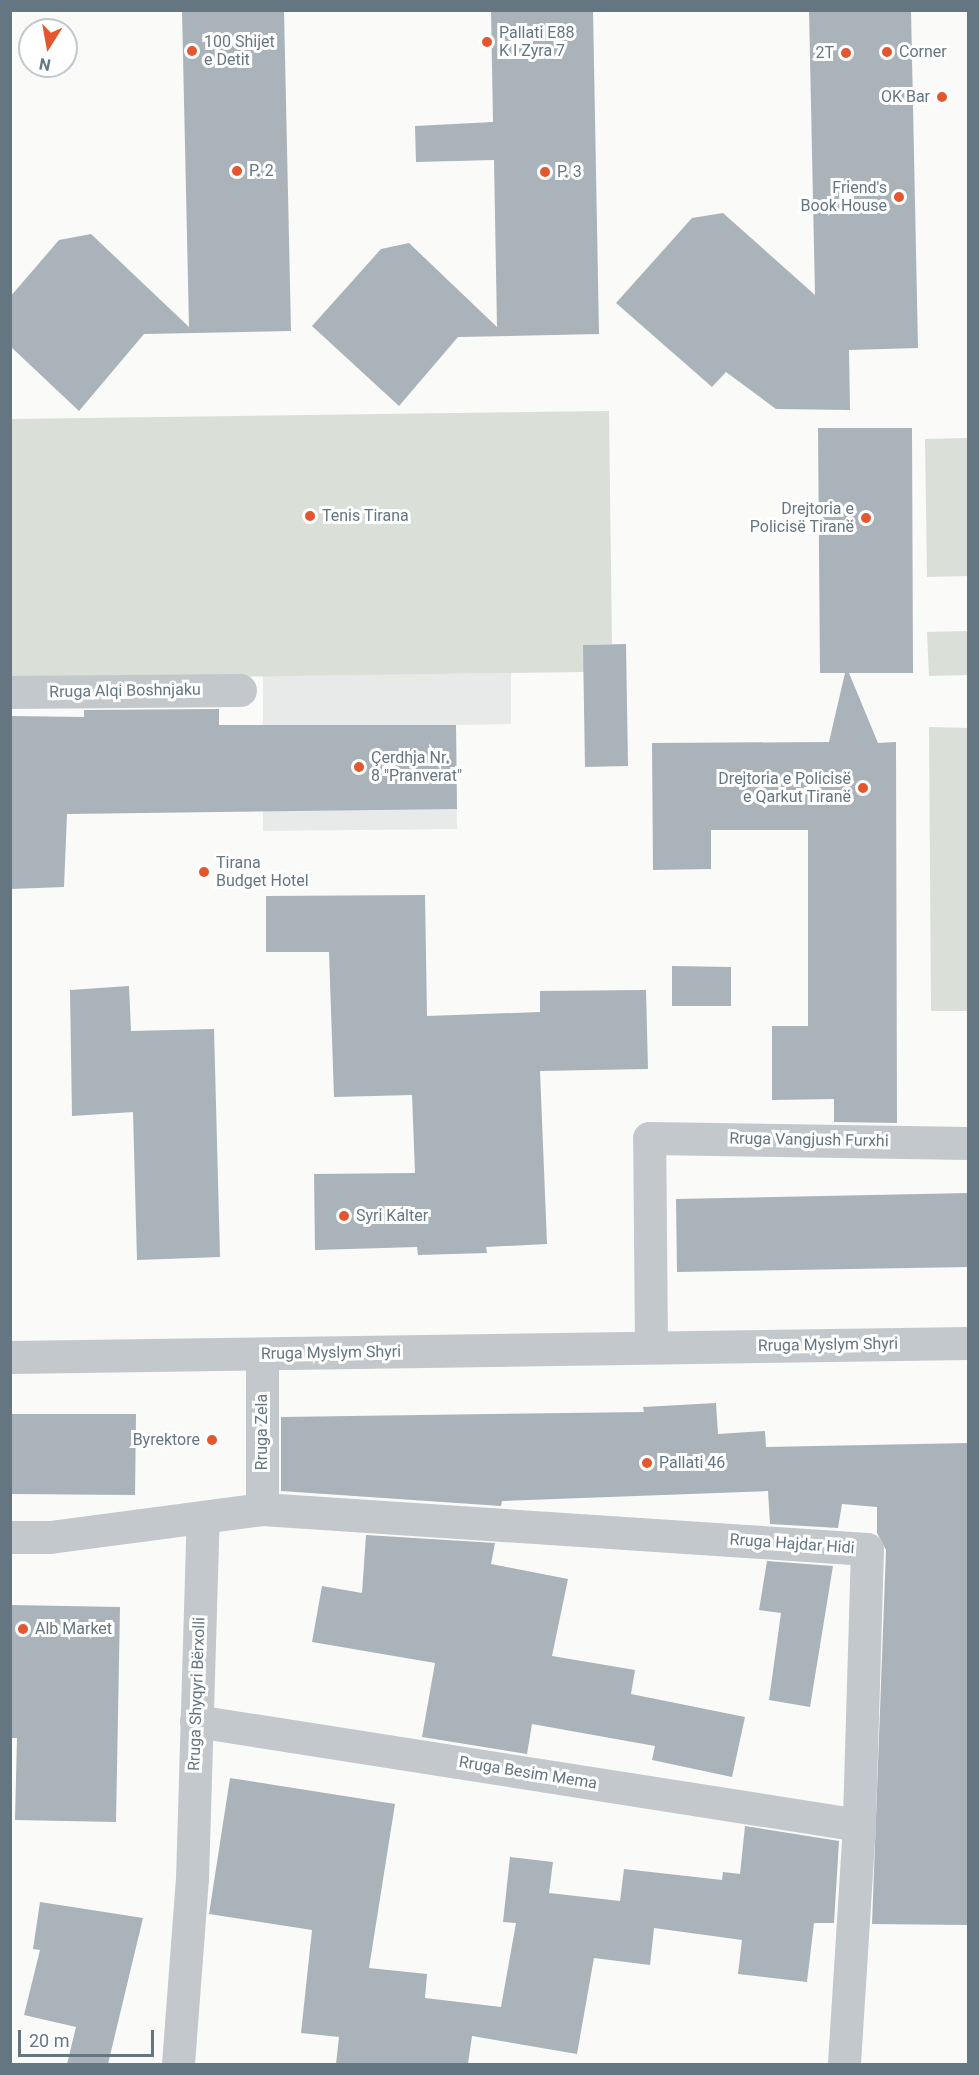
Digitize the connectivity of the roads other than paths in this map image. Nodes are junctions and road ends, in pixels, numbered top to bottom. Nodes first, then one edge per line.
1 (240, 690) dead end
2 (10, 692) edge
3 (969, 1143) edge
4 (969, 1343) edge
5 (651, 1347) junction
6 (262, 1354) junction
7 (10, 1357) edge
8 (262, 1509) junction
9 (203, 1517) junction
10 (10, 1537) edge
11 (196, 1721) junction
12 (859, 1825) junction
13 (178, 2064) edge
14 (844, 2064) edge

1 - 2 street, Rruga Alqi Boshnjaku
3 - 5 street, Rruga Vangjush Furxhi
4 - 5 street, Rruga Myslym Shyri
5 - 6 street, Rruga Myslym Shyri
6 - 7 street, Rruga Myslym Shyri
6 - 8 street, Rruga Zela
8 - 9 street, Rruga Hajdar Hidi
8 - 12 street, Rruga Hajdar Hidi
9 - 10 street
9 - 11 street, Rruga Shyqyri Bërxolli
11 - 12 street, Rruga Besim Mema
11 - 13 street, Rruga Shyqyri Bërxolli
12 - 14 street, Rruga Hajdar Hidi

